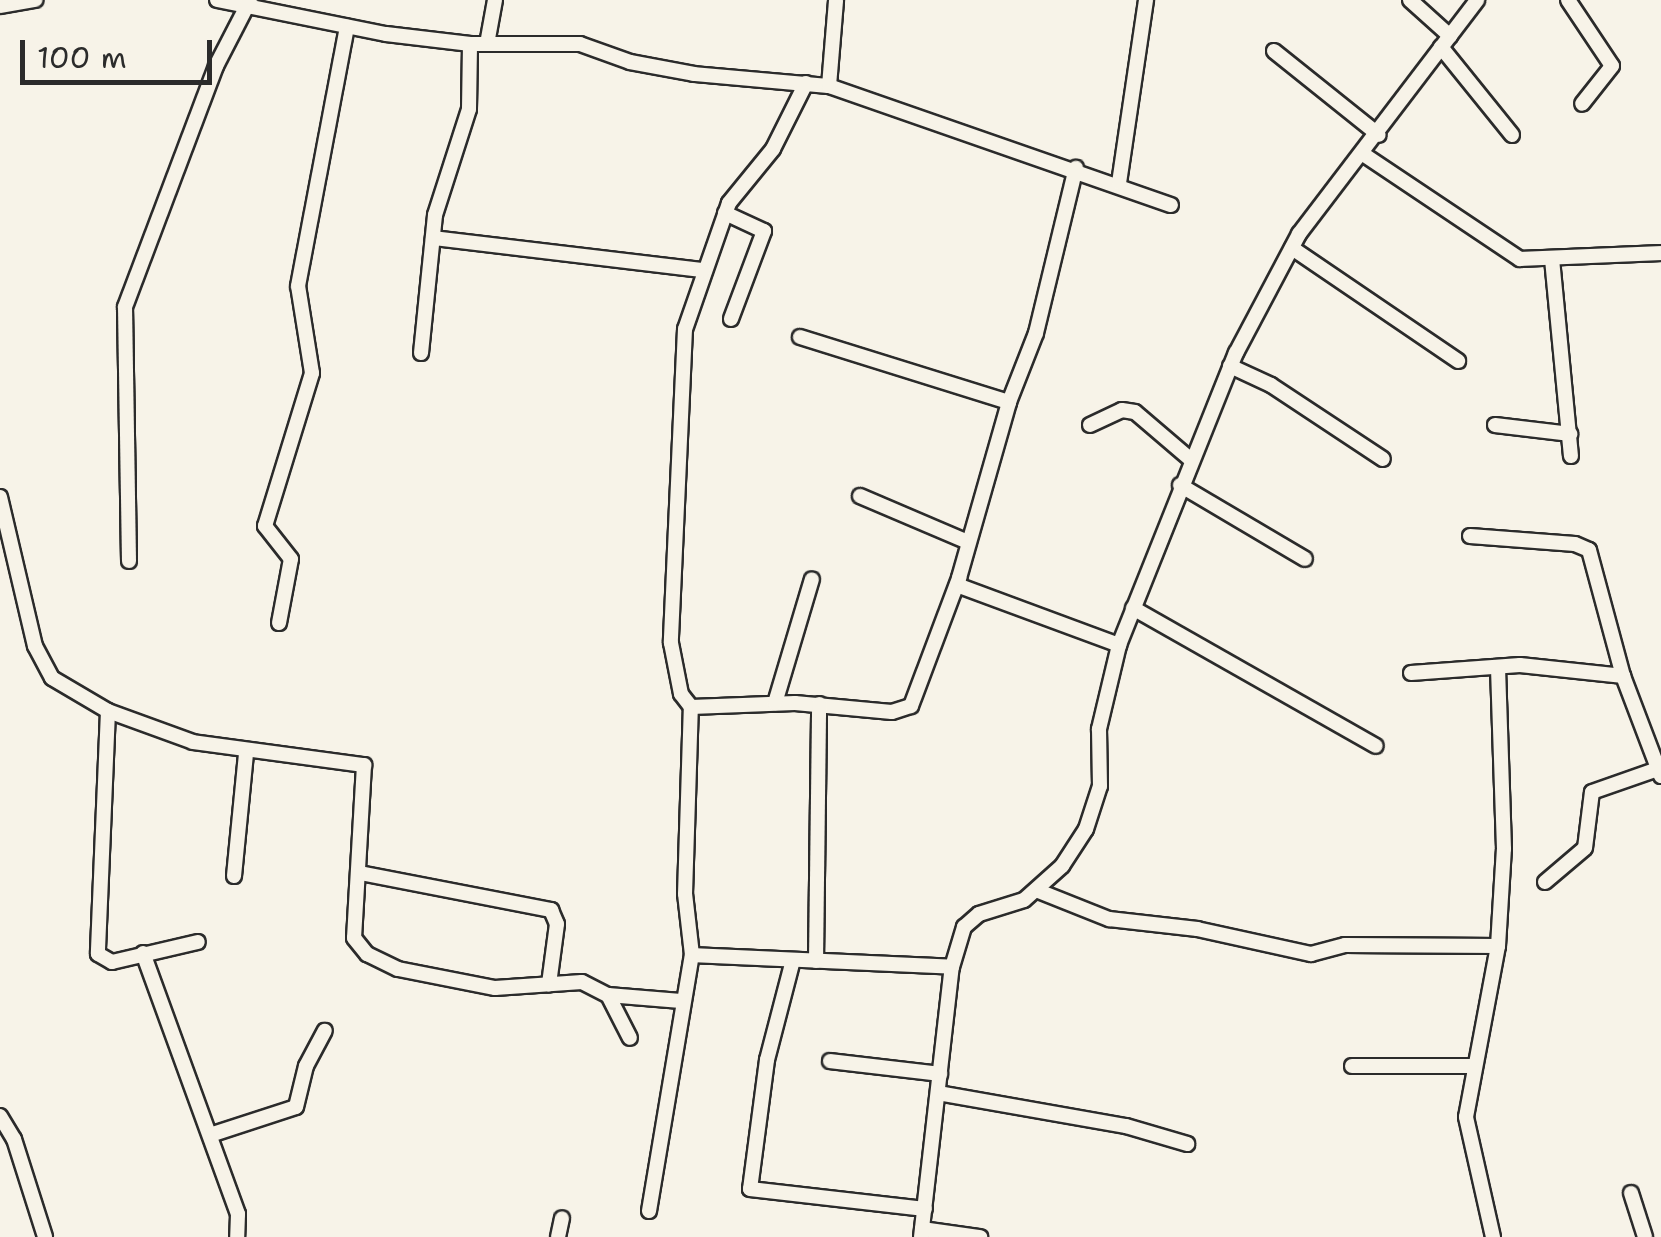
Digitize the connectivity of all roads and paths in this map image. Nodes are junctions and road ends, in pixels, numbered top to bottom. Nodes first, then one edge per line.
1 (34, 0) edge
2 (217, 0) edge
3 (494, 0) edge
4 (836, 0) edge
5 (1146, 0) edge
6 (1410, 0) edge
7 (1478, 0) edge
8 (1568, 0) edge
9 (250, 2) edge
10 (0, 6) edge
11 (347, 27) junction
12 (1446, 42) junction
13 (470, 44) junction
14 (487, 44) junction
15 (1274, 51) dead end
16 (806, 83) junction
17 (829, 86) junction
18 (1582, 104) dead end
19 (1512, 135) dead end
20 (1379, 136) junction
21 (1363, 154) junction
22 (1076, 168) junction
23 (1119, 184) junction
24 (1171, 204) dead end
25 (725, 213) junction
26 (433, 238) junction
27 (1292, 248) junction
28 (1661, 253) edge
29 (1552, 259) junction
30 (703, 270) junction
31 (731, 319) dead end
32 (800, 338) dead end
33 (420, 353) dead end
34 (1458, 361) dead end
35 (1230, 366) junction
36 (1009, 402) junction
37 (1090, 424) dead end
38 (1495, 426) dead end
39 (1570, 434) junction
40 (1572, 456) dead end
41 (1190, 458) junction
42 (1383, 459) dead end
43 (1180, 485) junction
44 (860, 496) dead end
45 (0, 497) edge
46 (1470, 536) dead end
47 (968, 542) junction
48 (1305, 559) dead end
49 (129, 562) dead end
50 (812, 578) dead end
51 (956, 585) junction
52 (1133, 608) junction
53 (280, 623) dead end
54 (1119, 645) junction
55 (1498, 667) junction
56 (1411, 672) dead end
57 (1623, 676) junction
58 (776, 703) junction
59 (820, 704) junction
60 (691, 707) junction
61 (108, 711) junction
62 (1376, 746) dead end
63 (246, 753) junction
64 (1660, 773) edge
65 (360, 873) junction
66 (234, 876) dead end
67 (1545, 882) dead end
68 (1036, 890) junction
69 (198, 942) dead end
70 (1498, 946) junction
71 (144, 953) junction
72 (692, 955) junction
73 (792, 960) junction
74 (816, 960) junction
75 (952, 967) junction
76 (549, 984) junction
77 (608, 995) junction
78 (681, 1001) junction
79 (325, 1031) dead end
80 (630, 1038) dead end
81 (830, 1061) dead end
82 (1352, 1066) dead end
83 (1472, 1066) junction
84 (940, 1074) junction
85 (938, 1092) junction
86 (0, 1116) edge
87 (210, 1134) junction
88 (1187, 1144) dead end
89 (1632, 1193) dead end
90 (925, 1209) junction
91 (649, 1210) dead end
92 (562, 1218) dead end
93 (922, 1233) edge
94 (45, 1237) edge
95 (236, 1237) edge
96 (558, 1237) edge
97 (980, 1237) edge
98 (1493, 1237) edge
99 (1646, 1237) edge

1 - 10 street
2 - 9 street
3 - 14 street
4 - 17 street
5 - 23 street
6 - 12 street
7 - 12 street
8 - 18 street
9 - 11 street
9 - 49 street
11 - 13 street
11 - 53 street
12 - 19 street
12 - 20 street
13 - 14 street
13 - 26 street
14 - 16 street
15 - 20 street
16 - 17 street
16 - 25 street
17 - 22 street
20 - 21 street
21 - 27 street
21 - 29 street
22 - 23 street
22 - 36 street
23 - 24 street
25 - 30 street
25 - 31 street
26 - 30 street
26 - 33 street
27 - 34 street
27 - 35 street
28 - 29 street
29 - 39 street
30 - 60 street
32 - 36 street
35 - 41 street
35 - 42 street
36 - 47 street
37 - 41 street
38 - 39 street
39 - 40 street
41 - 43 street
43 - 48 street
43 - 52 street
44 - 47 street
45 - 61 street
46 - 57 street
47 - 51 street
50 - 58 street
51 - 54 street
51 - 59 street
52 - 54 street
52 - 62 street
54 - 68 street
55 - 56 street
55 - 57 street
55 - 70 street
57 - 64 street
58 - 59 street
58 - 60 street
59 - 74 street
60 - 72 street
61 - 63 street
61 - 71 street
63 - 65 street
63 - 66 street
64 - 67 street
65 - 76 street
65 - 76 street
68 - 70 street
68 - 75 street
69 - 71 street
70 - 83 street
71 - 87 street
72 - 73 street
72 - 78 street
73 - 74 street
73 - 90 street
74 - 75 street
75 - 84 street
76 - 77 street
77 - 78 street
77 - 80 street
78 - 91 street
79 - 87 street
81 - 84 street
82 - 83 street
83 - 98 street
84 - 85 street
85 - 88 street
85 - 90 street
86 - 94 street
87 - 95 street
89 - 99 street
90 - 93 street
92 - 96 street
93 - 97 street

